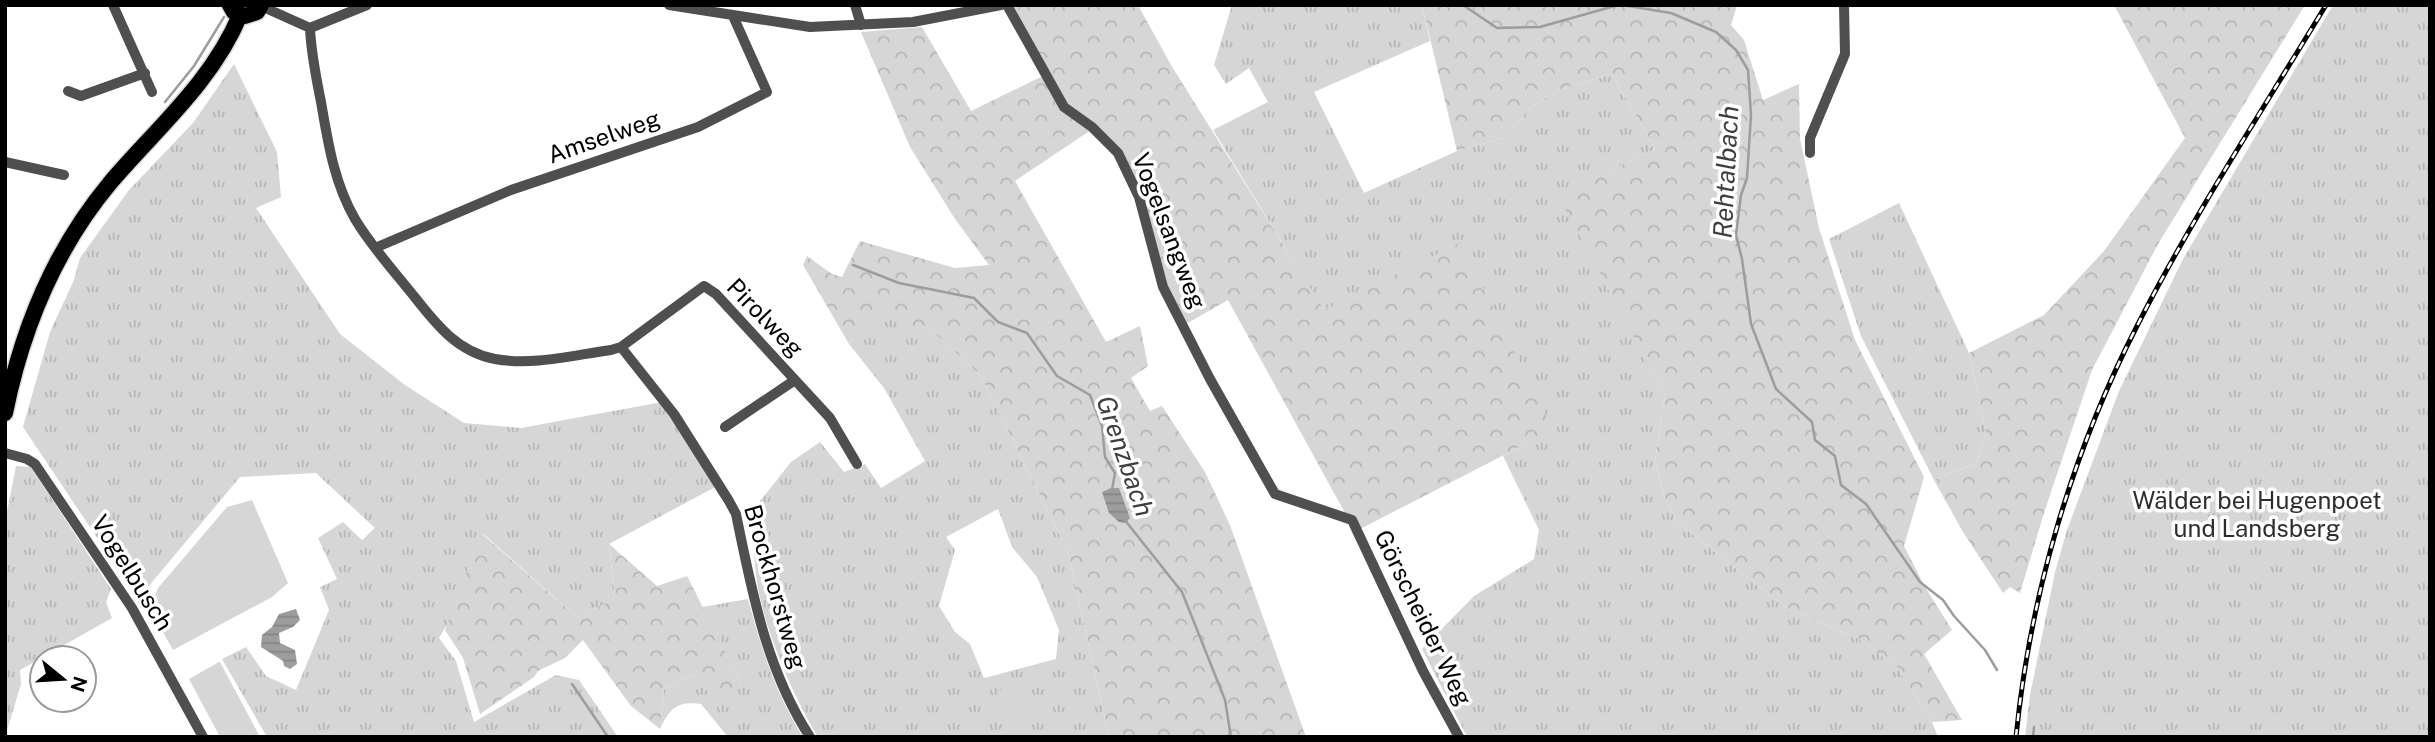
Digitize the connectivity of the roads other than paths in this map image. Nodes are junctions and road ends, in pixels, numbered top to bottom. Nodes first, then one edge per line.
1 (113, 5) edge
2 (368, 5) edge
3 (669, 5) edge
4 (855, 5) edge
5 (1001, 5) edge
6 (1007, 5) edge
7 (1844, 5) edge
8 (261, 6) edge
9 (235, 10) edge
10 (733, 16) junction
11 (861, 25) junction
12 (310, 28) junction
13 (145, 74) junction
14 (68, 91) dead end
15 (152, 92) dead end
16 (1810, 153) dead end
17 (5, 162) edge
18 (64, 175) dead end
19 (375, 248) junction
20 (621, 347) junction
21 (1210, 379) joint
22 (795, 380) junction
23 (5, 413) edge
24 (725, 427) dead end
25 (5, 453) edge
26 (857, 464) dead end
27 (203, 737) edge
28 (810, 737) edge
29 (1459, 737) edge

1 - 13 street
2 - 12 street
3 - 10 street
4 - 11 street
5 - 11 street
6 - 21 street, Vogelsangweg
7 - 16 street
8 - 9 main road
8 - 12 street
9 - 23 main road
10 - 11 street
10 - 19 street, Amselweg
12 - 19 street
13 - 14 street
13 - 15 street
17 - 18 street
19 - 20 street
20 - 22 street, Pirolweg
20 - 28 street, Brockhorstweg
21 - 29 street, Görscheider Weg
22 - 24 street, Pirolweg
22 - 26 street, Pirolweg
25 - 27 street, Vogelbusch

